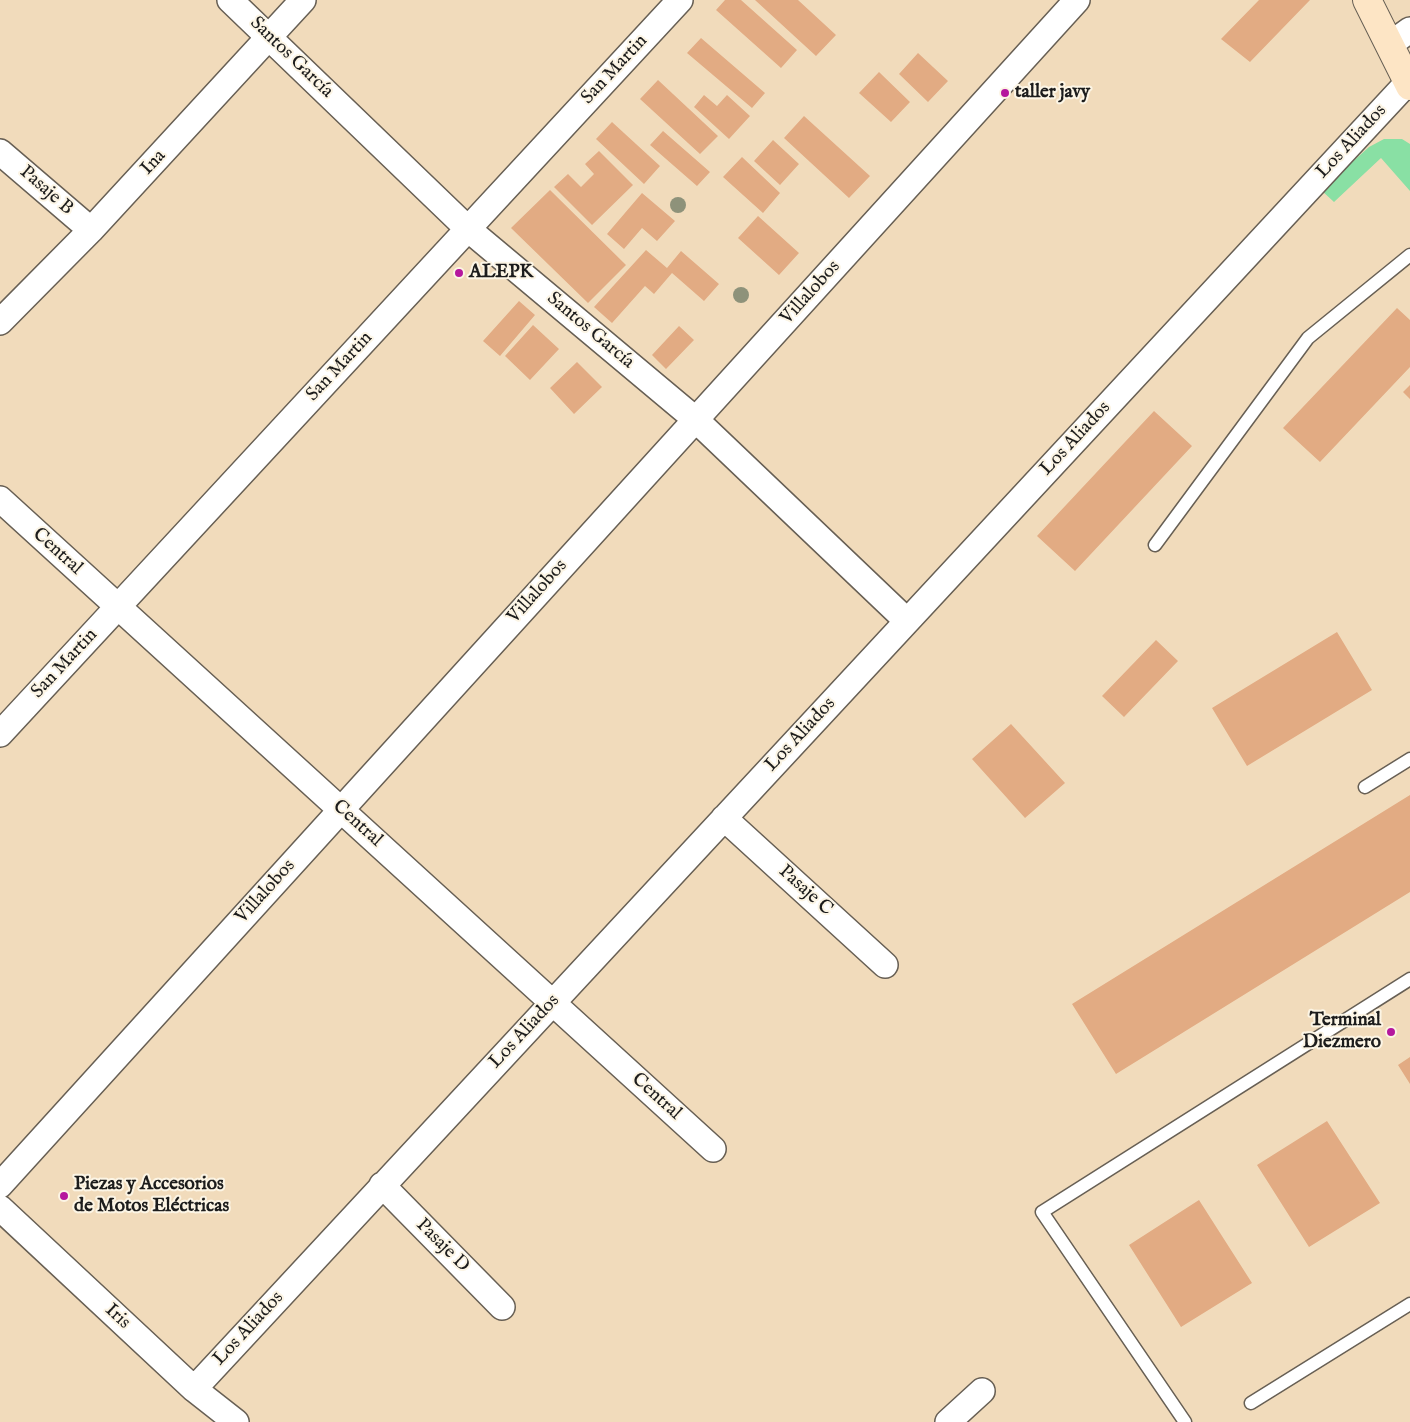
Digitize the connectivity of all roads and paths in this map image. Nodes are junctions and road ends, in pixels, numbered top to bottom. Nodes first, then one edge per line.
1 (230, 0) edge
2 (304, 0) edge
3 (680, 0) edge
4 (1076, 0) edge
5 (1366, 0) edge
6 (270, 36) junction
7 (1400, 38) edge
8 (1409, 83) edge
9 (0, 152) edge
10 (468, 229) junction
11 (91, 230) junction
12 (1410, 255) edge
13 (0, 322) edge
14 (696, 419) junction
15 (0, 499) edge
16 (1155, 545) dead end
17 (118, 607) junction
18 (907, 621) junction
19 (0, 734) edge
20 (1410, 759) edge
21 (1365, 787) dead end
22 (341, 810) junction
23 (724, 818) junction
24 (885, 965) dead end
25 (1410, 979) edge
26 (552, 1003) junction
27 (713, 1149) dead end
28 (0, 1185) edge
29 (382, 1185) junction
30 (0, 1208) edge
31 (1410, 1304) edge
32 (502, 1307) dead end
33 (194, 1389) junction
34 (982, 1391) dead end
35 (1251, 1403) dead end
36 (236, 1422) edge
37 (948, 1422) edge
38 (1185, 1422) edge

1 - 6 street, Santos García
2 - 6 street, Ina
3 - 10 street, San Martin
4 - 14 street, Villalobos
5 - 7 main road
6 - 10 street, Santos García
6 - 11 street, Ina
7 - 8 main road
8 - 18 street, Los Aliados
9 - 11 street, Pasaje B
10 - 14 street, Santos García
10 - 17 street, San Martin
11 - 13 street, Ina
12 - 16 lane
14 - 18 street, Santos García
14 - 22 street, Villalobos
15 - 17 street, Central
17 - 19 street, San Martin
17 - 22 street, Central
18 - 23 street, Los Aliados
20 - 21 lane
22 - 26 street, Central
22 - 28 street, Villalobos
23 - 24 street, Pasaje C
23 - 26 street, Los Aliados
25 - 38 lane
26 - 27 street, Central
26 - 29 street, Los Aliados
29 - 32 street, Pasaje D
29 - 33 street, Los Aliados
30 - 33 street, Iris
31 - 35 lane
33 - 36 street, Iris
34 - 37 street

